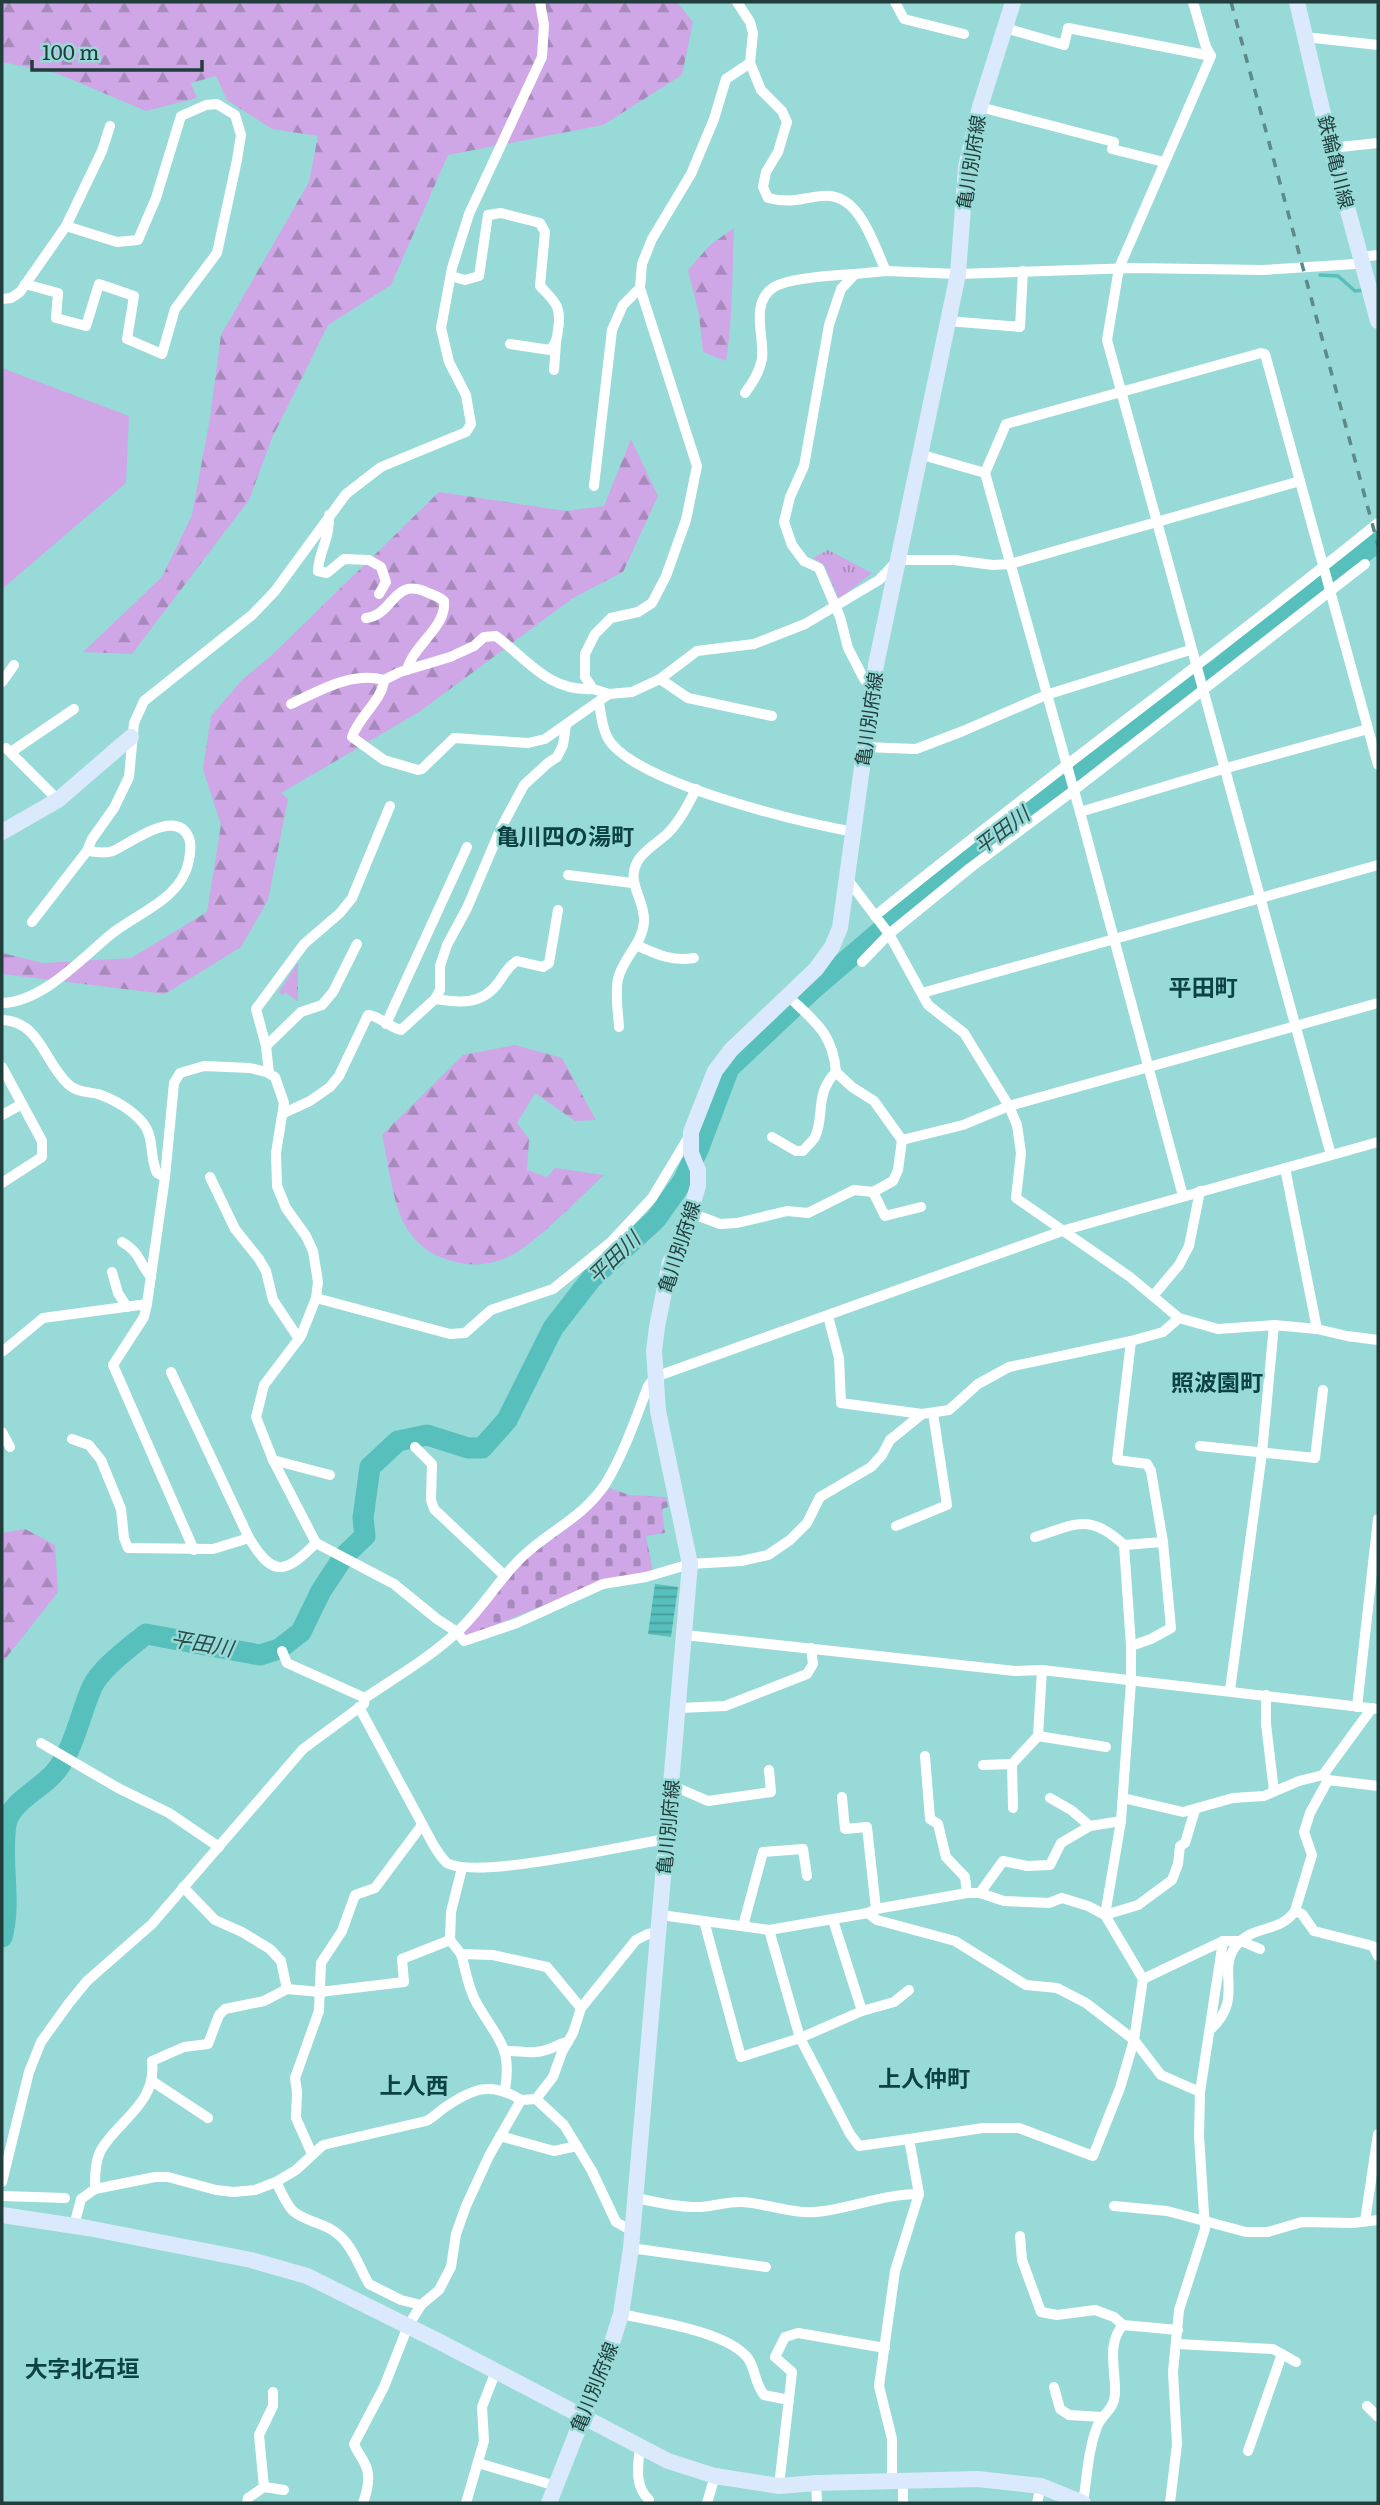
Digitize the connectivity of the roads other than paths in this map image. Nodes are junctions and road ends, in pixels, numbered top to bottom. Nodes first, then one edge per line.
1 (540, 2) edge
2 (737, 2) edge
3 (1013, 2) edge
4 (1193, 2) edge
5 (1297, 2) edge
6 (899, 4) edge
7 (1005, 28) junction
8 (964, 34) dead end
9 (1305, 37) junction
10 (1378, 45) edge
11 (1211, 56) junction
12 (750, 63) junction
13 (980, 107) junction
14 (110, 126) dead end
15 (1378, 143) edge
16 (1331, 148) junction
17 (1164, 162) junction
18 (66, 226) junction
19 (1378, 255) edge
20 (1360, 257) junction
21 (1119, 268) junction
22 (886, 271) junction
23 (1023, 271) junction
24 (855, 274) junction
25 (958, 274) junction
26 (451, 276) junction
27 (25, 284) junction
28 (640, 288) junction
29 (2, 299) edge
30 (948, 320) junction
31 (1378, 321) edge
32 (556, 343) junction
33 (510, 344) dead end
34 (554, 370) dead end
35 (745, 393) dead end
36 (1120, 394) junction
37 (919, 454) junction
38 (985, 473) junction
39 (1300, 481) junction
40 (594, 486) dead end
41 (329, 515) junction
42 (1157, 521) junction
43 (1378, 523) edge
44 (898, 560) junction
45 (1010, 564) junction
46 (1366, 564) dead end
47 (1324, 566) junction
48 (1330, 591) junction
49 (379, 594) dead end
50 (836, 607) junction
51 (366, 618) dead end
52 (1190, 650) junction
53 (14, 665) dead end
54 (1196, 666) junction
55 (407, 670) junction
56 (660, 679) junction
57 (384, 680) junction
58 (2, 682) edge
59 (593, 689) junction
60 (1202, 689) junction
61 (873, 690) junction
62 (609, 694) junction
63 (1046, 695) junction
64 (599, 702) junction
65 (291, 704) dead end
66 (74, 709) dead end
67 (772, 716) dead end
68 (566, 726) junction
69 (1368, 729) junction
70 (131, 737) junction
71 (865, 747) junction
72 (1378, 765) edge
73 (1066, 767) junction
74 (1223, 769) junction
75 (696, 789) junction
76 (1073, 791) junction
77 (58, 800) junction
78 (390, 806) dead end
79 (1080, 812) junction
80 (2, 832) edge
81 (853, 832) junction
82 (467, 847) dead end
83 (87, 851) junction
84 (1378, 865) edge
85 (568, 874) dead end
86 (848, 880) junction
87 (632, 883) junction
88 (1259, 898) junction
89 (558, 909) dead end
90 (877, 919) junction
91 (32, 922) dead end
92 (889, 934) junction
93 (1114, 939) junction
94 (357, 944) dead end
95 (636, 945) junction
96 (694, 958) dead end
97 (862, 962) dead end
98 (922, 993) junction
99 (791, 998) junction
100 (435, 999) junction
101 (2, 1003) edge
102 (1378, 1003) edge
103 (2, 1020) edge
104 (386, 1024) junction
105 (1294, 1026) junction
106 (619, 1027) dead end
107 (266, 1046) junction
108 (2, 1067) edge
109 (1148, 1067) junction
110 (836, 1072) junction
111 (269, 1073) junction
112 (22, 1104) junction
113 (1009, 1106) junction
114 (284, 1113) junction
115 (2, 1115) edge
116 (691, 1132) junction
117 (772, 1137) dead end
118 (902, 1140) junction
119 (1378, 1142) edge
120 (1331, 1155) junction
121 (1285, 1167) junction
122 (165, 1177) junction
123 (209, 1177) dead end
124 (2, 1183) edge
125 (1200, 1191) junction
126 (873, 1192) junction
127 (1183, 1196) junction
128 (921, 1207) dead end
129 (691, 1213) junction
130 (1065, 1230) junction
131 (122, 1242) dead end
132 (111, 1272) dead end
133 (150, 1277) junction
134 (1153, 1296) junction
135 (316, 1298) junction
136 (147, 1304) junction
137 (127, 1307) junction
138 (828, 1316) junction
139 (1179, 1318) junction
140 (1274, 1325) junction
141 (1317, 1329) junction
142 (299, 1339) junction
143 (1378, 1340) edge
144 (1131, 1341) junction
145 (2, 1352) edge
146 (171, 1371) dead end
147 (655, 1377) junction
148 (1323, 1390) dead end
149 (928, 1413) junction
150 (2, 1432) edge
151 (72, 1439) dead end
152 (1200, 1446) dead end
153 (10, 1447) dead end
154 (415, 1447) dead end
155 (1262, 1453) junction
156 (273, 1460) junction
157 (330, 1475) dead end
158 (1378, 1519) edge
159 (896, 1526) dead end
160 (1035, 1537) dead end
161 (249, 1538) junction
162 (1163, 1542) junction
163 (316, 1543) junction
164 (1124, 1545) junction
165 (194, 1550) junction
166 (690, 1564) junction
167 (505, 1576) junction
168 (457, 1632) junction
169 (685, 1635) junction
170 (1131, 1646) junction
171 (811, 1648) junction
172 (282, 1651) dead end
173 (1042, 1670) junction
174 (1131, 1682) junction
175 (1230, 1690) junction
176 (1266, 1695) junction
177 (362, 1702) junction
178 (1357, 1707) junction
179 (679, 1708) junction
180 (1375, 1709) edge
181 (1038, 1735) junction
182 (41, 1743) dead end
183 (1106, 1747) dead end
184 (925, 1756) dead end
185 (1012, 1763) junction
186 (983, 1765) dead end
187 (769, 1770) dead end
188 (1325, 1778) junction
189 (671, 1785) junction
190 (1378, 1786) edge
191 (1274, 1791) junction
192 (842, 1797) dead end
193 (1050, 1798) dead end
194 (1123, 1798) junction
195 (1013, 1808) dead end
196 (1195, 1810) junction
197 (1121, 1821) junction
198 (422, 1825) junction
199 (1090, 1826) junction
200 (666, 1839) junction
201 (219, 1847) junction
202 (462, 1868) junction
203 (807, 1876) dead end
204 (183, 1887) junction
205 (967, 1893) junction
206 (980, 1893) junction
207 (872, 1911) junction
208 (1295, 1911) junction
209 (661, 1915) junction
210 (1105, 1915) junction
211 (833, 1920) junction
212 (704, 1922) junction
213 (743, 1926) junction
214 (769, 1930) junction
215 (659, 1932) junction
216 (450, 1940) junction
217 (1223, 1941) junction
218 (1241, 1941) junction
219 (1260, 1949) dead end
220 (461, 1954) junction
221 (1378, 1956) edge
222 (1143, 1979) junction
223 (287, 1989) junction
224 (909, 1990) dead end
225 (320, 1992) junction
226 (581, 2008) junction
227 (862, 2011) junction
228 (1211, 2029) junction
229 (800, 2038) junction
230 (1134, 2040) junction
231 (568, 2042) junction
232 (504, 2051) junction
233 (152, 2081) junction
234 (505, 2090) junction
235 (1200, 2092) junction
236 (536, 2099) junction
237 (521, 2100) junction
238 (208, 2118) dead end
239 (1378, 2134) edge
240 (500, 2136) junction
241 (909, 2139) junction
242 (577, 2146) junction
243 (312, 2154) junction
244 (2, 2182) edge
245 (276, 2182) junction
246 (95, 2189) junction
247 (919, 2194) junction
248 (2, 2196) edge
249 (65, 2198) dead end
250 (636, 2198) junction
251 (1114, 2206) dead end
252 (2, 2215) edge
253 (1378, 2220) edge
254 (1365, 2221) junction
255 (1205, 2222) junction
256 (74, 2226) junction
257 (1020, 2236) dead end
258 (632, 2240) junction
259 (766, 2267) dead end
260 (421, 2305) junction
261 (621, 2315) junction
262 (1123, 2325) junction
263 (408, 2326) junction
264 (1178, 2330) junction
265 (1178, 2344) junction
266 (885, 2348) junction
267 (1282, 2354) junction
268 (1296, 2362) dead end
269 (496, 2371) junction
270 (1054, 2387) dead end
271 (273, 2392) dead end
272 (789, 2400) junction
273 (1367, 2406) dead end
274 (582, 2417) junction
275 (1102, 2417) junction
276 (1378, 2417) edge
277 (640, 2446) junction
278 (1248, 2451) dead end
279 (478, 2463) junction
280 (715, 2476) junction
281 (898, 2481) junction
282 (816, 2483) junction
283 (556, 2486) junction
284 (779, 2486) junction
285 (1041, 2486) junction
286 (264, 2487) junction
287 (284, 2490) dead end
288 (247, 2503) edge
289 (363, 2503) edge
290 (466, 2503) edge
291 (549, 2503) edge
292 (649, 2503) edge
293 (707, 2503) edge
294 (817, 2503) edge
295 (902, 2503) edge
296 (1037, 2503) edge
297 (1083, 2503) edge
298 (1170, 2503) edge

1 - 26 street
2 - 12 street
3 - 7 main road, 亀川別府線
4 - 11 street
5 - 9 main road, 鉄輪亀川線
6 - 8 street
7 - 11 street
7 - 13 main road, 亀川別府線
9 - 10 street
9 - 16 main road, 鉄輪亀川線
11 - 17 street
12 - 22 street
12 - 28 street
13 - 17 street
13 - 25 main road, 亀川別府線
14 - 18 street
15 - 16 street
16 - 20 main road, 鉄輪亀川線
17 - 21 street
18 - 27 street
18 - 27 street
19 - 20 street
20 - 21 street
20 - 31 main road, 鉄輪亀川線
21 - 23 street
21 - 36 street
22 - 24 street
22 - 25 street
23 - 25 street
23 - 30 street
24 - 35 street
24 - 50 street
25 - 30 main road, 亀川別府線
26 - 32 street
26 - 41 street
27 - 29 street
28 - 40 street
28 - 59 street
30 - 37 main road, 亀川別府線
32 - 33 street
32 - 34 street
36 - 38 street
36 - 39 street
36 - 42 street
37 - 38 street
37 - 44 main road, 亀川別府線
38 - 45 street
39 - 42 street
39 - 47 street
41 - 49 street
41 - 70 street
42 - 45 street
42 - 52 street
43 - 47 street
44 - 45 street
44 - 50 street
44 - 61 main road, 亀川別府線
45 - 63 street
46 - 48 street
47 - 48 street
47 - 54 street
48 - 60 street
48 - 69 street
50 - 56 street
50 - 61 street
51 - 55 street
52 - 54 street
52 - 63 street
53 - 58 street
54 - 60 street
54 - 73 street
55 - 57 street
55 - 59 street
56 - 62 street
56 - 67 street
57 - 65 street
57 - 68 street
59 - 62 street
60 - 74 street
60 - 76 street
61 - 71 main road, 亀川別府線
62 - 64 street
63 - 71 street
63 - 73 street
64 - 68 street
64 - 75 street
66 - 77 street
68 - 100 street
69 - 72 street
69 - 74 street
70 - 77 main road
70 - 83 street
71 - 81 main road, 亀川別府線
73 - 76 street
73 - 90 street
74 - 79 street
74 - 88 street
75 - 81 street
75 - 87 street
76 - 79 street
76 - 92 street
77 - 80 main road
78 - 107 street
79 - 93 street
81 - 86 main road, 亀川別府線
82 - 104 street
83 - 91 street
83 - 101 street
84 - 88 street
85 - 87 street
86 - 90 street
86 - 99 main road, 亀川別府線
87 - 95 street
88 - 93 street
88 - 105 street
89 - 100 street
90 - 92 street
92 - 97 street
92 - 98 street
93 - 98 street
93 - 109 street
94 - 107 street
95 - 96 street
95 - 106 street
98 - 113 street
99 - 110 street
99 - 116 main road, 亀川別府線
100 - 104 street
102 - 105 street
103 - 122 street
104 - 114 street
105 - 109 street
105 - 120 street
107 - 111 street
108 - 112 street
109 - 113 street
109 - 127 street
110 - 117 street
110 - 118 street
111 - 114 street
111 - 122 street
112 - 115 street
112 - 124 street
113 - 118 street
113 - 130 street
114 - 135 street
116 - 129 main road, 亀川別府線
116 - 135 street
118 - 126 street
119 - 120 street
120 - 121 street
121 - 125 street
121 - 141 street
122 - 133 street
123 - 142 street
125 - 127 street
125 - 134 street
126 - 128 street
126 - 129 street
127 - 130 street
129 - 147 main road, 亀川別府線
130 - 134 street
130 - 138 street
131 - 133 street
132 - 137 street
133 - 136 street
134 - 139 street
135 - 142 street
136 - 137 street
136 - 165 street
137 - 145 street
138 - 147 street
138 - 149 street
139 - 140 street
139 - 144 street
140 - 141 street
140 - 155 street
141 - 143 street
142 - 156 street
144 - 149 street
144 - 162 street
146 - 161 street
147 - 166 main road, 亀川別府線
147 - 167 street
148 - 155 street
149 - 159 street
149 - 166 street
150 - 153 street
151 - 165 street
152 - 155 street
154 - 167 street
155 - 175 street
156 - 157 street
156 - 163 street
158 - 178 street
160 - 164 street
161 - 163 street
161 - 165 street
162 - 164 street
162 - 170 street
163 - 168 street
164 - 170 street
166 - 168 street
166 - 169 main road, 亀川別府線
167 - 168 street
168 - 177 street
169 - 171 street
169 - 179 main road, 亀川別府線
170 - 174 street
171 - 173 street
171 - 179 street
172 - 177 street
173 - 174 street
173 - 181 street
174 - 175 street
174 - 194 street
175 - 176 street
176 - 178 street
176 - 191 street
177 - 198 street
177 - 201 street
178 - 180 street
179 - 189 main road, 亀川別府線
180 - 188 street
181 - 183 street
181 - 185 street
182 - 201 street
184 - 205 street
185 - 186 street
185 - 195 street
187 - 189 street
188 - 190 street
188 - 191 street
188 - 208 street
189 - 200 main road, 亀川別府線
191 - 196 street
192 - 207 street
193 - 199 street
194 - 196 street
194 - 197 street
196 - 210 street
197 - 199 street
197 - 210 street
198 - 202 street
198 - 225 street
199 - 206 street
200 - 202 street
200 - 209 main road, 亀川別府線
201 - 204 street
202 - 216 street
203 - 213 street
204 - 223 street
204 - 244 street
205 - 206 street
205 - 207 street
206 - 210 street
207 - 211 street
207 - 230 street
208 - 218 street
208 - 221 street
209 - 212 street
209 - 215 main road, 亀川別府線
210 - 222 street
211 - 214 street
211 - 227 street
212 - 213 street
212 - 229 street
213 - 214 street
214 - 229 street
215 - 226 street
215 - 250 main road, 亀川別府線
216 - 220 street
216 - 225 street
217 - 218 street
217 - 222 street
217 - 228 street
218 - 219 street
218 - 228 street
220 - 226 street
220 - 232 street
222 - 230 street
223 - 225 street
223 - 233 street
224 - 227 street
225 - 243 street
226 - 231 street
227 - 229 street
228 - 235 street
229 - 241 street
230 - 235 street
230 - 241 street
231 - 232 street
231 - 236 street
232 - 234 street
233 - 238 street
233 - 246 street
234 - 237 street
234 - 243 street
235 - 255 street
236 - 237 street
236 - 242 street
237 - 240 street
239 - 254 street
240 - 242 street
240 - 260 street
241 - 247 street
242 - 258 street
243 - 245 street
245 - 246 street
245 - 260 street
246 - 256 street
247 - 250 street
247 - 266 street
248 - 249 street
250 - 258 main road, 亀川別府線
251 - 255 street
252 - 256 main road
253 - 254 street
254 - 255 street
255 - 264 street
256 - 263 main road
257 - 262 street
258 - 259 street
258 - 261 main road, 亀川別府線
260 - 263 street
261 - 272 street
261 - 274 main road, 亀川別府線
262 - 264 street
262 - 275 street
263 - 269 main road
263 - 289 street
264 - 265 street
265 - 267 street
265 - 298 street
266 - 272 street
266 - 281 street
267 - 268 street
267 - 278 street
269 - 274 main road
269 - 279 street
270 - 275 street
271 - 286 street
272 - 284 street
273 - 276 street
274 - 277 main road
274 - 283 main road, 亀川別府線
275 - 297 street
277 - 280 main road
277 - 292 street
279 - 283 street
279 - 290 street
280 - 284 main road
280 - 293 street
281 - 282 main road
281 - 285 main road
281 - 295 street
282 - 284 main road
282 - 294 street
283 - 291 main road, 亀川別府線
285 - 296 street
285 - 297 main road
286 - 287 street
286 - 288 street

